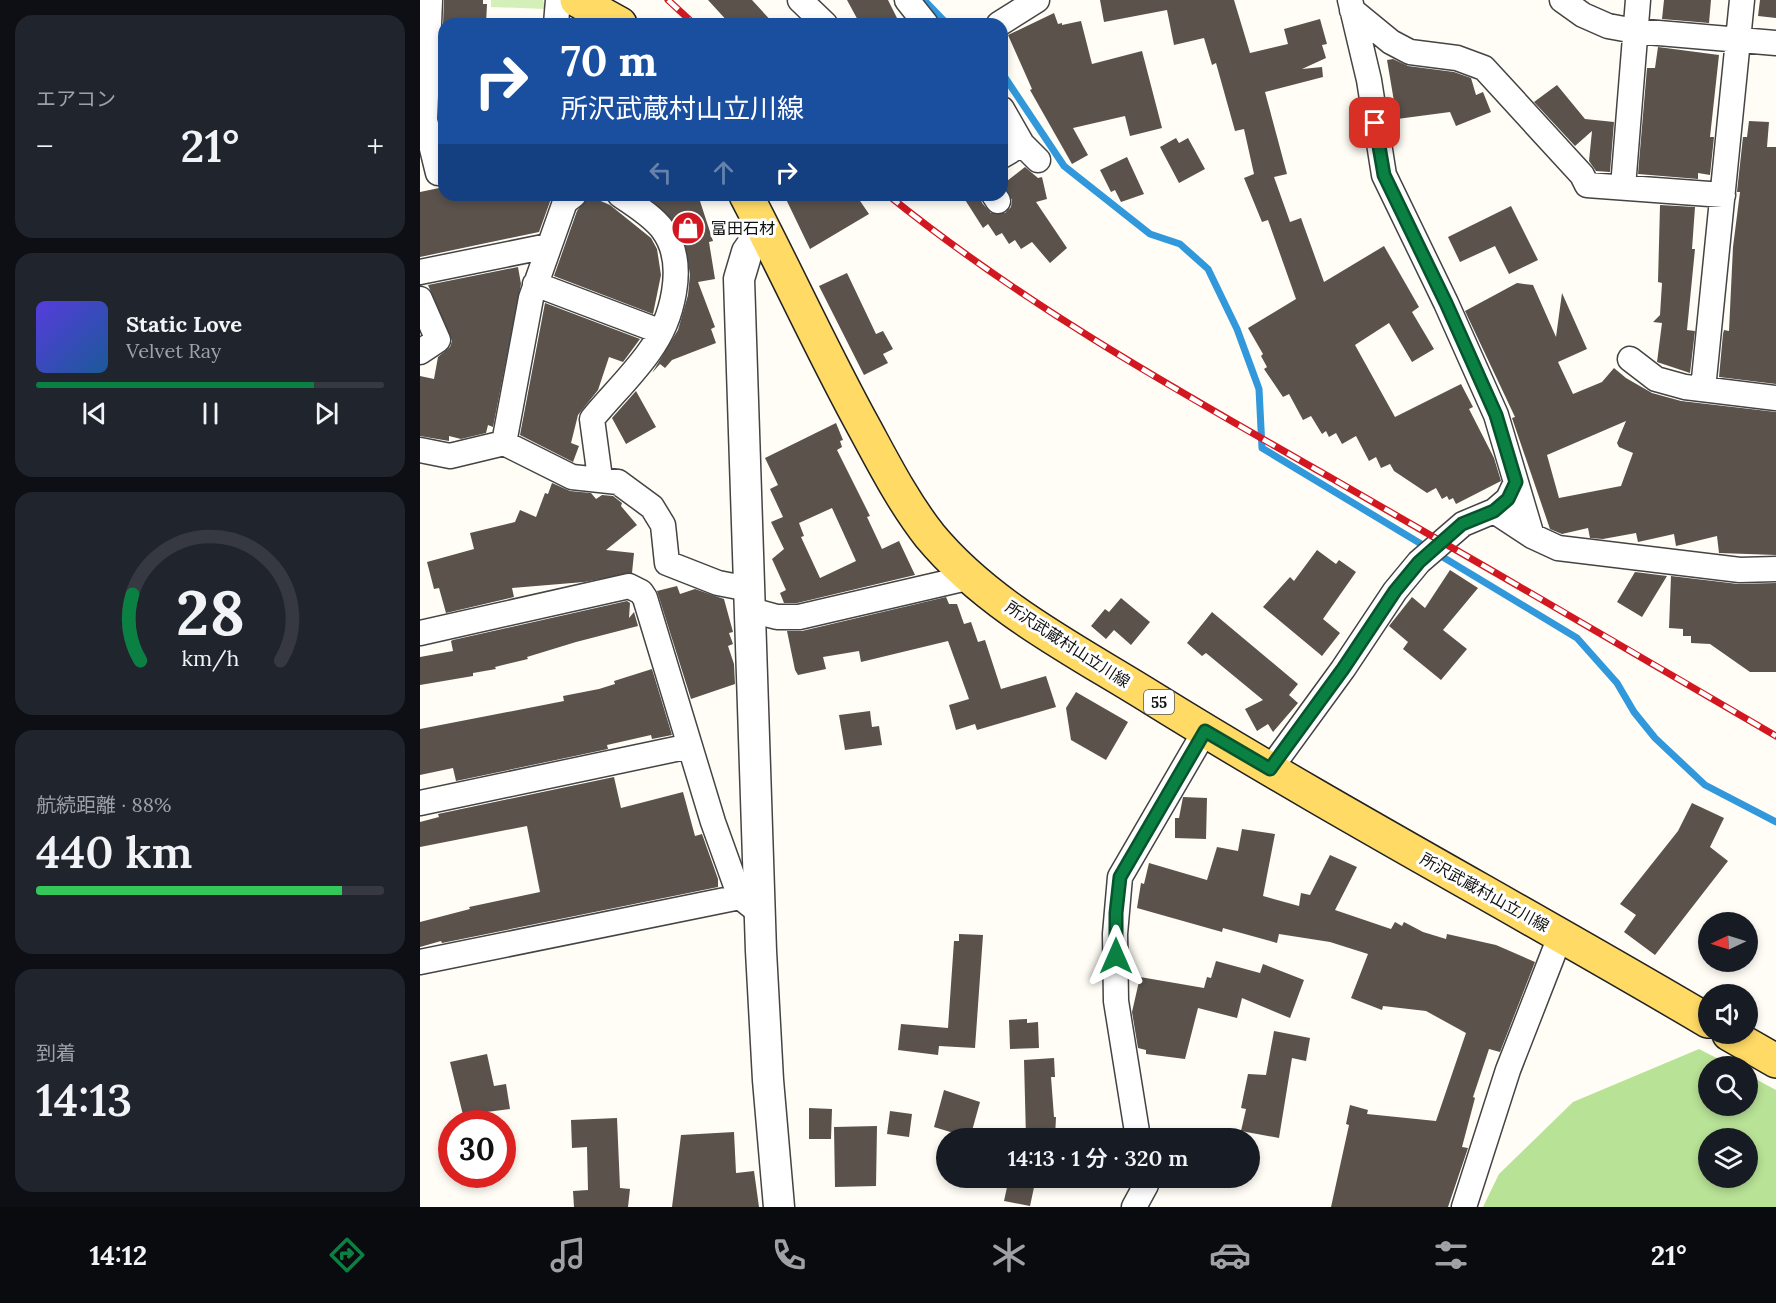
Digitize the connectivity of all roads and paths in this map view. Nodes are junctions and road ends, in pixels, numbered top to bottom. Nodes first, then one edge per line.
1 (430, 0) edge
2 (558, 0) edge
3 (578, 0) edge
4 (800, 0) edge
5 (907, 0) edge
6 (1037, 0) edge
7 (1562, 0) edge
8 (1638, 0) edge
9 (1742, 0) edge
10 (1351, 5) edge
11 (556, 18) edge
12 (610, 18) edge
13 (819, 18) edge
14 (921, 18) edge
15 (1008, 18) edge
16 (1635, 32) junction
17 (1738, 39) junction
18 (1776, 43) edge
19 (1008, 123) edge
20 (1021, 153) edge
21 (438, 173) edge
22 (1623, 187) junction
23 (1723, 195) junction
24 (566, 201) edge
25 (628, 201) edge
26 (749, 201) edge
27 (764, 228) junction
28 (548, 246) junction
29 (420, 272) edge
30 (536, 284) junction
31 (420, 299) edge
32 (659, 331) junction
33 (420, 352) edge
34 (1630, 359) dead end
35 (1703, 389) junction
36 (1776, 398) edge
37 (504, 443) junction
38 (420, 450) edge
39 (600, 478) junction
40 (1516, 482) junction
41 (1494, 511) junction
42 (1532, 536) junction
43 (667, 563) junction
44 (1776, 568) edge
45 (971, 577) junction
46 (641, 592) junction
47 (750, 599) junction
48 (420, 633) edge
49 (1205, 731) junction
50 (690, 746) junction
51 (1270, 769) junction
52 (420, 803) edge
53 (750, 905) junction
54 (1561, 934) junction
55 (420, 962) edge
56 (1698, 1015) edge
57 (1747, 1044) edge
58 (1776, 1061) edge
59 (1135, 1128) edge
60 (1144, 1188) edge
61 (779, 1207) edge
62 (1134, 1207) edge
63 (1464, 1207) edge

1 - 21 street
2 - 11 street
3 - 12 main road
4 - 13 street
5 - 14 street
6 - 15 street
7 - 16 street
8 - 16 street
9 - 17 street
10 - 22 street
10 - 40 street
16 - 17 street
16 - 22 street
17 - 18 street
17 - 23 street
19 - 20 street
22 - 23 street
23 - 35 street
24 - 28 street
25 - 32 street
26 - 27 main road, 所沢武蔵村山立川線 / 55
27 - 45 main road, 所沢武蔵村山立川線 / 55
27 - 47 street
28 - 29 street
28 - 30 street
30 - 32 street
30 - 37 street
31 - 33 street
32 - 39 street
34 - 35 street
35 - 36 street
37 - 38 street
37 - 39 street
39 - 43 street
40 - 41 street
40 - 42 street
41 - 42 street
41 - 51 street
42 - 44 street
43 - 46 street
43 - 47 street
45 - 47 street
45 - 49 main road, 所沢武蔵村山立川線 / 55
46 - 48 street
46 - 50 street
47 - 53 street
49 - 51 main road, 所沢武蔵村山立川線 / 55
49 - 59 street
50 - 52 street
50 - 53 street
51 - 54 main road, 所沢武蔵村山立川線 / 55
53 - 55 street
53 - 61 street
54 - 56 main road, 所沢武蔵村山立川線 / 55
54 - 63 street
57 - 58 main road
60 - 62 street

